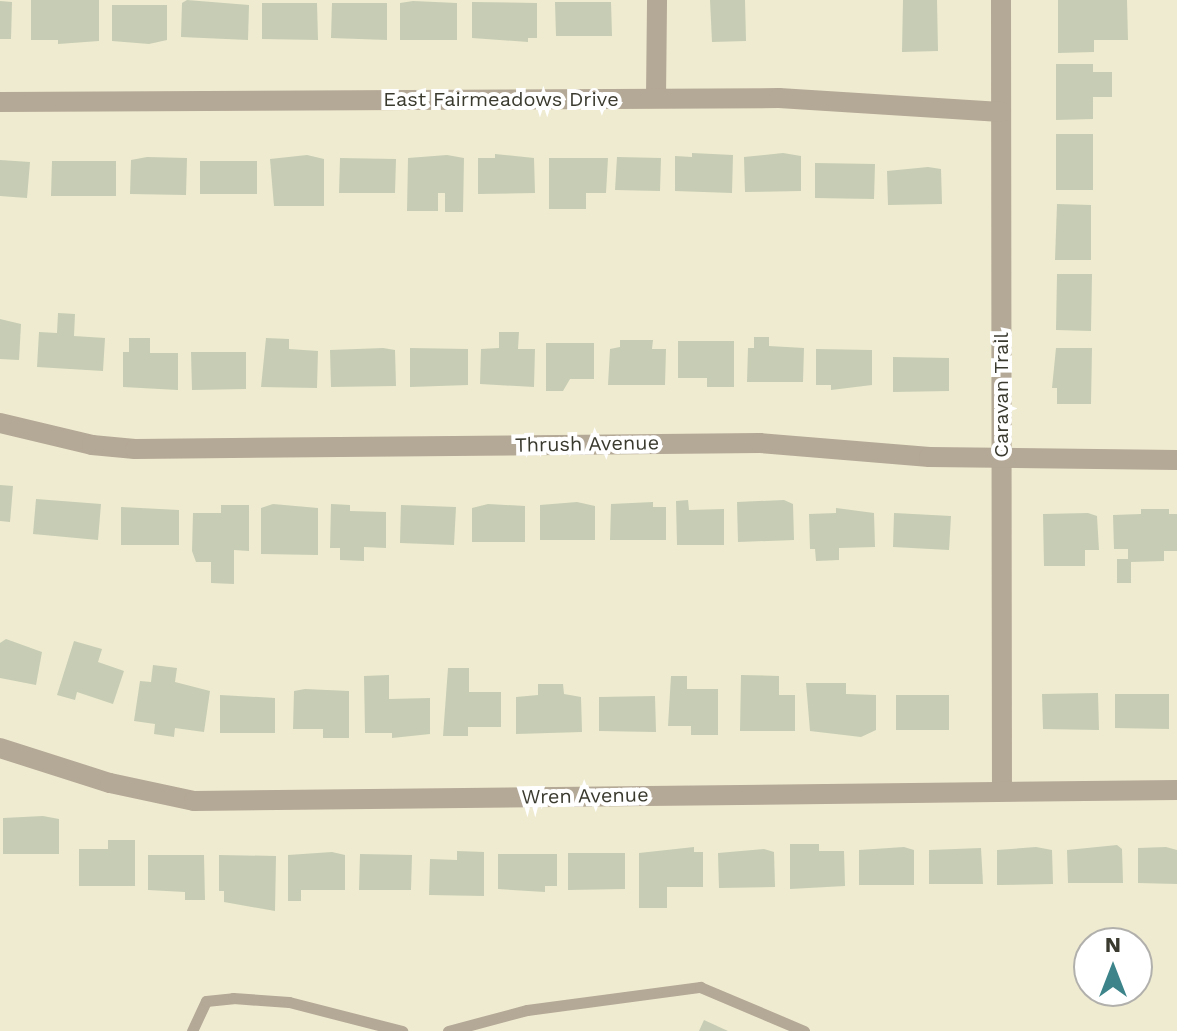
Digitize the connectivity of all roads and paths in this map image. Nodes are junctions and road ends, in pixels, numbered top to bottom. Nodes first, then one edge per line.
1 (657, 0) edge
2 (1001, 0) edge
3 (656, 98) junction
4 (0, 102) edge
5 (1001, 112) junction
6 (0, 423) edge
7 (1001, 457) junction
8 (1177, 460) edge
9 (0, 748) edge
10 (1177, 790) edge
11 (1002, 791) junction
12 (504, 1016) junction
13 (192, 1031) edge
14 (402, 1031) edge
15 (448, 1031) edge
16 (497, 1031) edge
17 (804, 1031) edge

1 - 3 street
2 - 5 street, Caravan Trail
3 - 4 street, East Fairmeadows Drive
3 - 5 street, East Fairmeadows Drive
5 - 7 street, Caravan Trail
6 - 7 street, Thrush Avenue
7 - 8 street, Thrush Avenue
7 - 11 street, Caravan Trail
9 - 11 street, Wren Avenue
10 - 11 street, Wren Avenue
12 - 15 lane
12 - 16 lane
12 - 17 lane
13 - 14 lane

